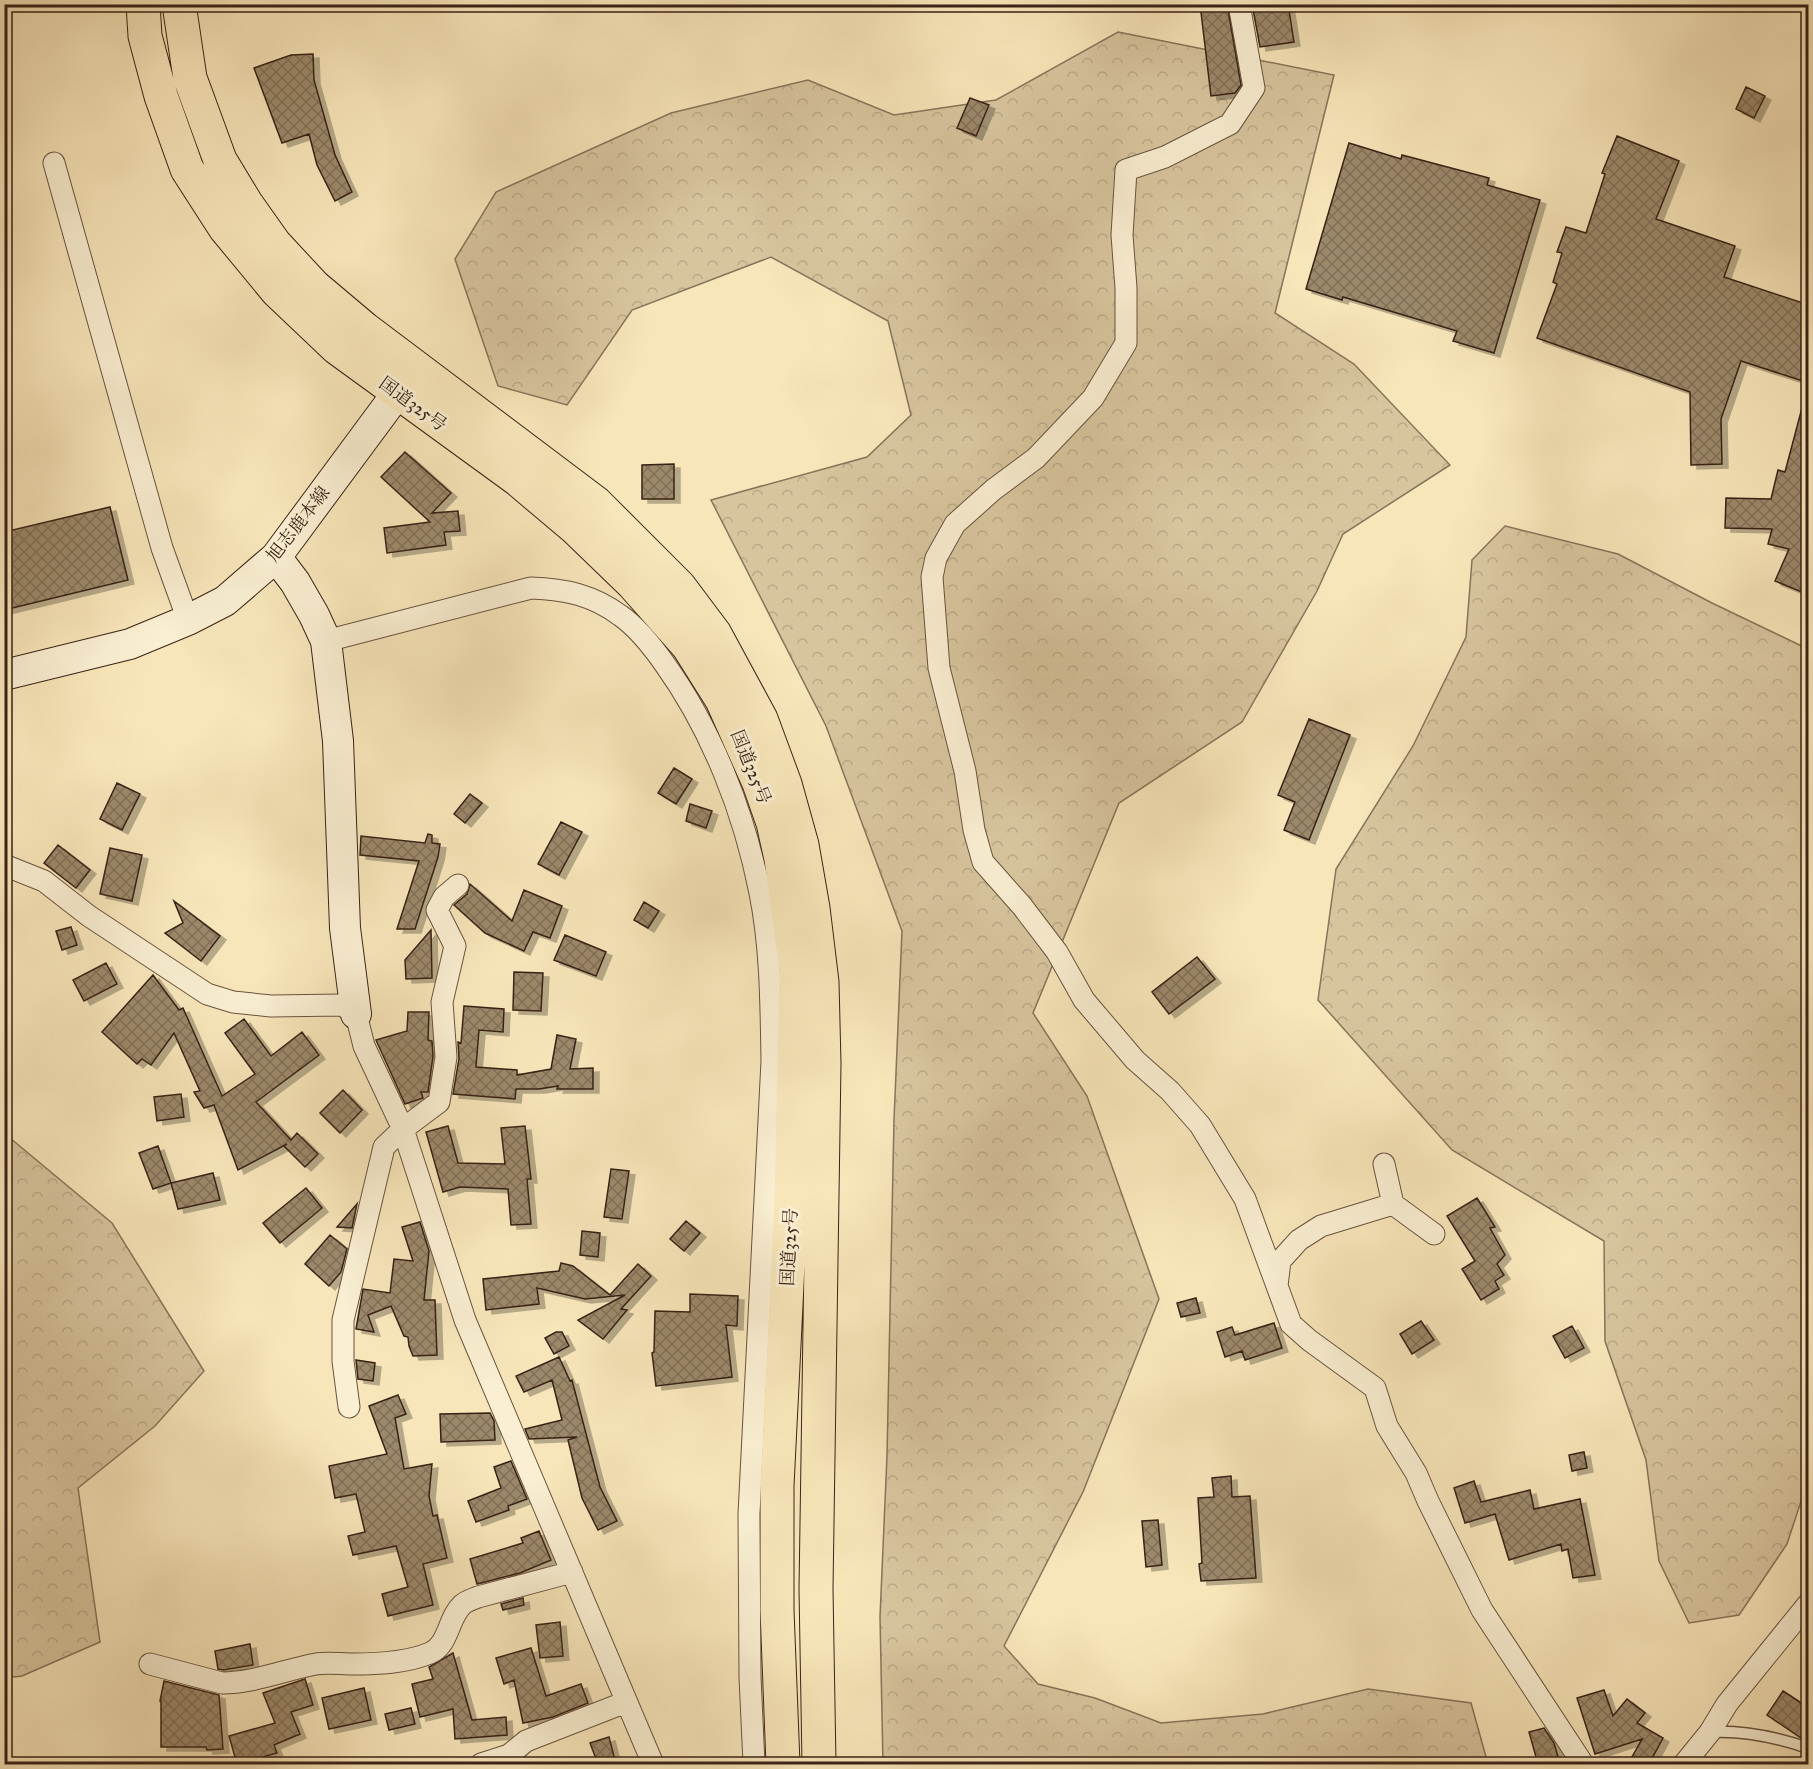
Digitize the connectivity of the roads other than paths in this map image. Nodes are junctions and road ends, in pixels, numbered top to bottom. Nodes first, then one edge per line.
1 (143, 4) edge
2 (179, 4) edge
3 (1239, 4) edge
4 (54, 163) dead end
5 (407, 380) junction
6 (276, 557) junction
7 (188, 620) junction
8 (326, 641) junction
9 (4, 675) edge
10 (4, 865) edge
11 (458, 885) dead end
12 (356, 1014) junction
13 (403, 1129) junction
14 (1384, 1164) dead end
15 (1393, 1204) junction
16 (1434, 1234) dead end
17 (1277, 1290) junction
18 (349, 1407) dead end
19 (572, 1572) junction
20 (1809, 1604) edge
21 (150, 1664) dead end
22 (626, 1702) junction
23 (1710, 1732) junction
24 (1809, 1748) edge
25 (481, 1764) edge
26 (653, 1764) edge
27 (754, 1764) edge
28 (783, 1764) edge
29 (819, 1764) edge
30 (1583, 1764) edge
31 (1684, 1764) edge

1 - 5 highway, 国道325号
2 - 5 highway, 国道325号
3 - 17 street
4 - 7 street
5 - 6 main road, 旭志鹿本線
5 - 28 highway, 国道325号
5 - 29 highway, 国道325号
6 - 7 main road, 旭志鹿本線
6 - 8 main road
7 - 9 main road, 旭志鹿本線
8 - 12 main road
8 - 27 street
10 - 12 street
11 - 13 street
12 - 13 street
13 - 18 street
13 - 19 street
14 - 15 street
15 - 16 street
15 - 17 street
17 - 30 street
19 - 21 street
19 - 22 street
20 - 23 street
22 - 25 street
22 - 26 street
23 - 24 lane
23 - 31 street

